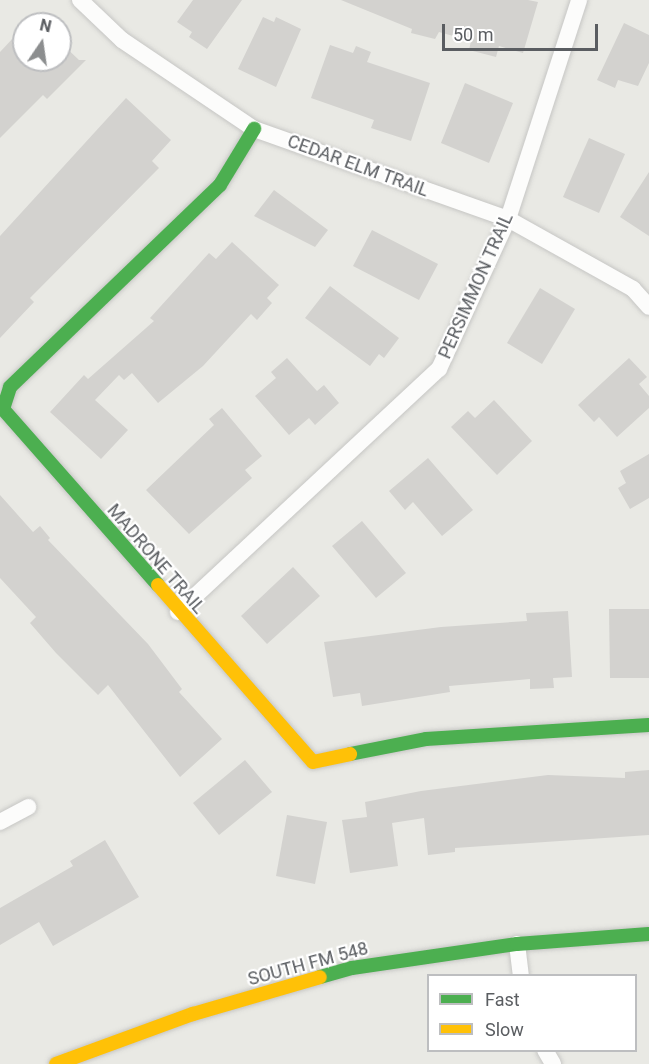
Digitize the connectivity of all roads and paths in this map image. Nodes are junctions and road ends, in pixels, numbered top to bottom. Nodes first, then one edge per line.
1 (80, 0) edge
2 (579, 0) edge
3 (254, 129) junction
4 (508, 219) junction
5 (649, 307) edge
6 (178, 612) junction
7 (649, 725) edge
8 (28, 807) dead end
9 (0, 822) edge
10 (649, 934) edge
11 (517, 944) junction
12 (521, 974) edge
13 (56, 1064) edge

1 - 3 street, CEDAR ELM TRAIL
2 - 4 street, PERSIMMON TRAIL
3 - 4 street, CEDAR ELM TRAIL
3 - 6 street, MADRONE TRAIL
4 - 5 street, CEDAR ELM TRAIL
4 - 6 street, PERSIMMON TRAIL
6 - 7 street, MADRONE TRAIL
8 - 9 street
10 - 11 street, SOUTH FM 548
11 - 12 street
11 - 13 street, SOUTH FM 548

